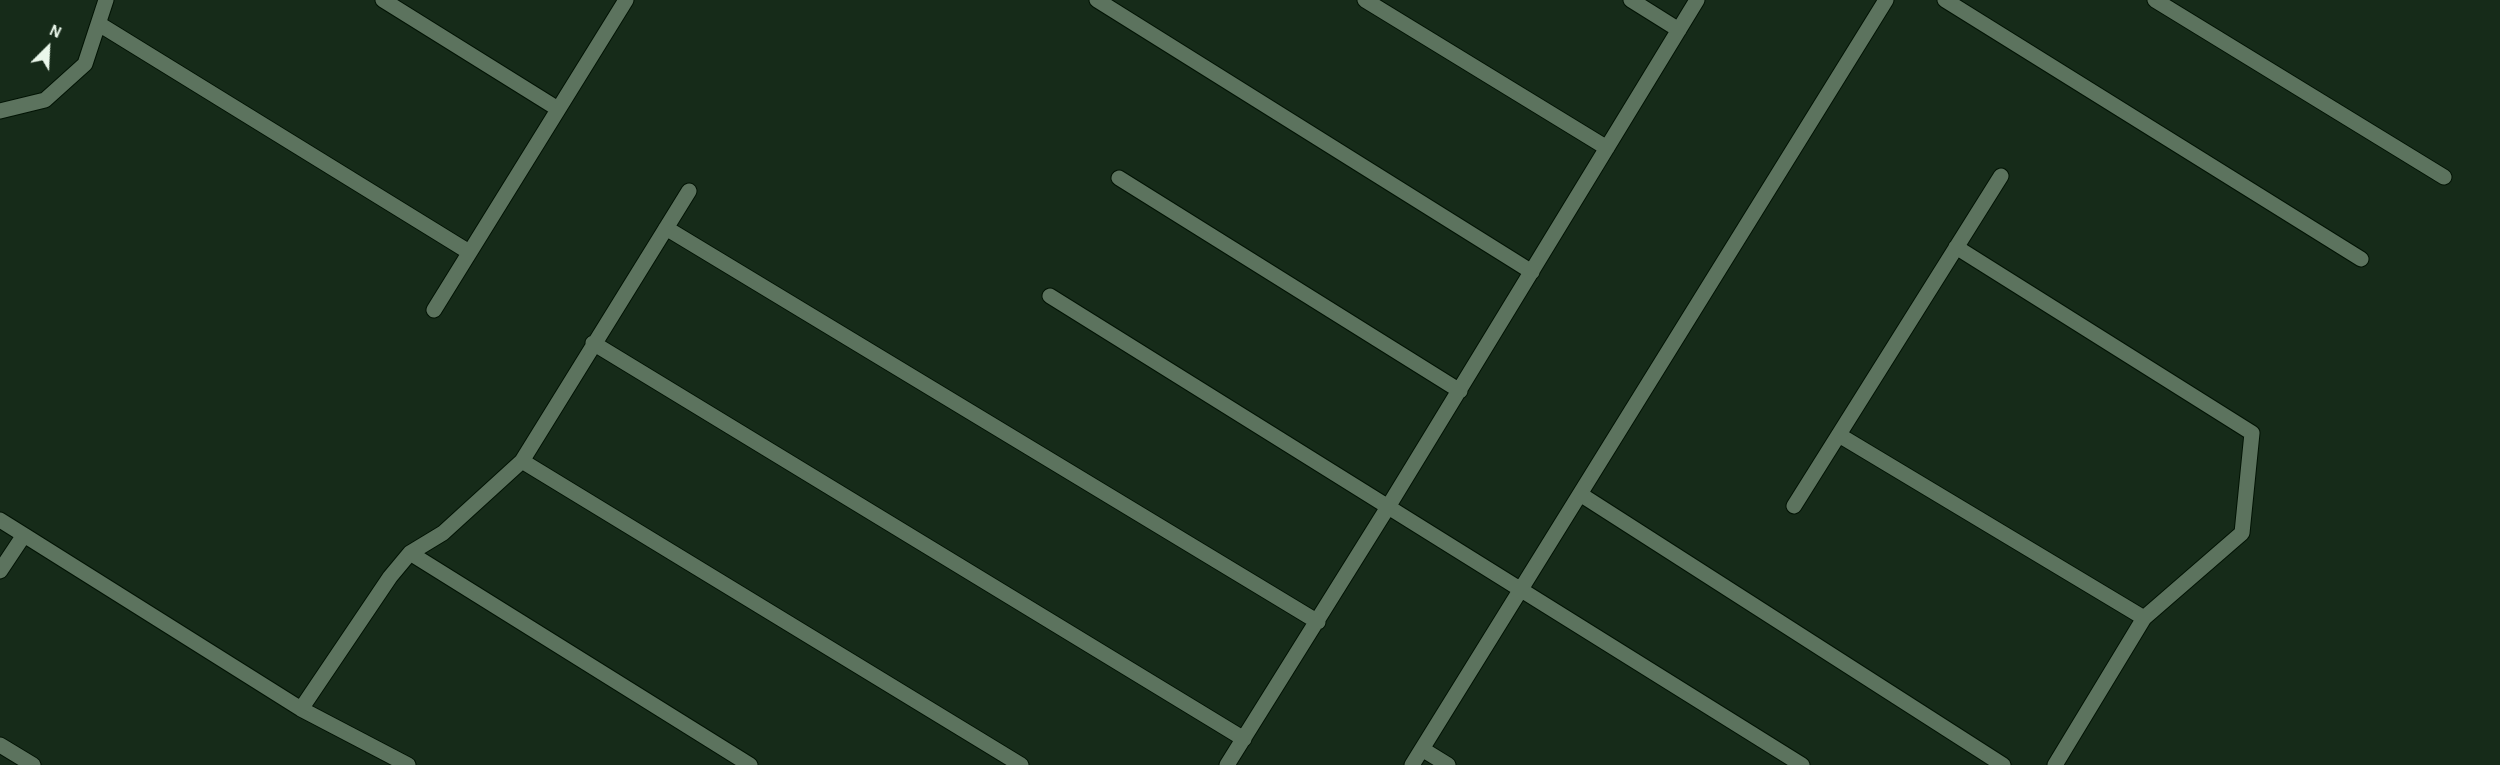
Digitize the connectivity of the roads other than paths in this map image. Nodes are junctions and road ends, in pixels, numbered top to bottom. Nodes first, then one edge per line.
1 (106, 0) edge
2 (383, 0) edge
3 (626, 0) edge
4 (1097, 0) edge
5 (1365, 0) edge
6 (1631, 0) edge
7 (1697, 0) edge
8 (1886, 0) edge
9 (1945, 0) edge
10 (2155, 0) edge
11 (99, 24) junction
12 (1679, 30) junction
13 (558, 109) junction
14 (0, 111) edge
15 (1607, 148) junction
16 (2001, 176) dead end
17 (2444, 177) dead end
18 (1119, 178) dead end
19 (688, 191) dead end
20 (666, 228) junction
21 (1956, 248) junction
22 (469, 252) junction
23 (2361, 259) dead end
24 (1532, 272) junction
25 (1050, 296) dead end
26 (434, 310) dead end
27 (593, 343) junction
28 (1460, 390) junction
29 (1839, 435) junction
30 (522, 461) junction
31 (1580, 494) junction
32 (1794, 506) dead end
33 (1388, 507) junction
34 (0, 520) edge
35 (24, 535) junction
36 (410, 553) junction
37 (0, 571) edge
38 (1520, 589) junction
39 (2144, 618) junction
40 (1318, 622) junction
41 (301, 709) junction
42 (1244, 739) junction
43 (0, 744) edge
44 (1422, 749) junction
45 (33, 765) edge
46 (408, 765) edge
47 (750, 765) edge
48 (1021, 765) edge
49 (1227, 765) edge
50 (1412, 765) edge
51 (1448, 765) edge
52 (1802, 765) edge
53 (2002, 765) edge
54 (2055, 765) edge

1 - 11 street
2 - 13 street
3 - 13 street
4 - 24 street
5 - 15 street
6 - 12 street
7 - 12 street
8 - 31 street
9 - 23 street
10 - 17 street
11 - 14 street
11 - 22 street
12 - 15 street
13 - 22 street
15 - 24 street
16 - 21 street
18 - 28 street
19 - 20 street
20 - 27 street
20 - 40 street
21 - 29 street
21 - 39 street
22 - 26 street
24 - 28 street
25 - 33 street
27 - 30 street
27 - 42 street
28 - 33 street
29 - 32 street
29 - 39 street
30 - 36 street
30 - 48 street
31 - 38 street
31 - 53 street
33 - 38 street
33 - 40 street
34 - 35 street
35 - 37 street
35 - 41 street
36 - 41 street
36 - 47 street
38 - 44 street
38 - 52 street
39 - 54 street
40 - 42 street
41 - 46 street
42 - 49 street
43 - 45 street
44 - 50 street
44 - 51 street

